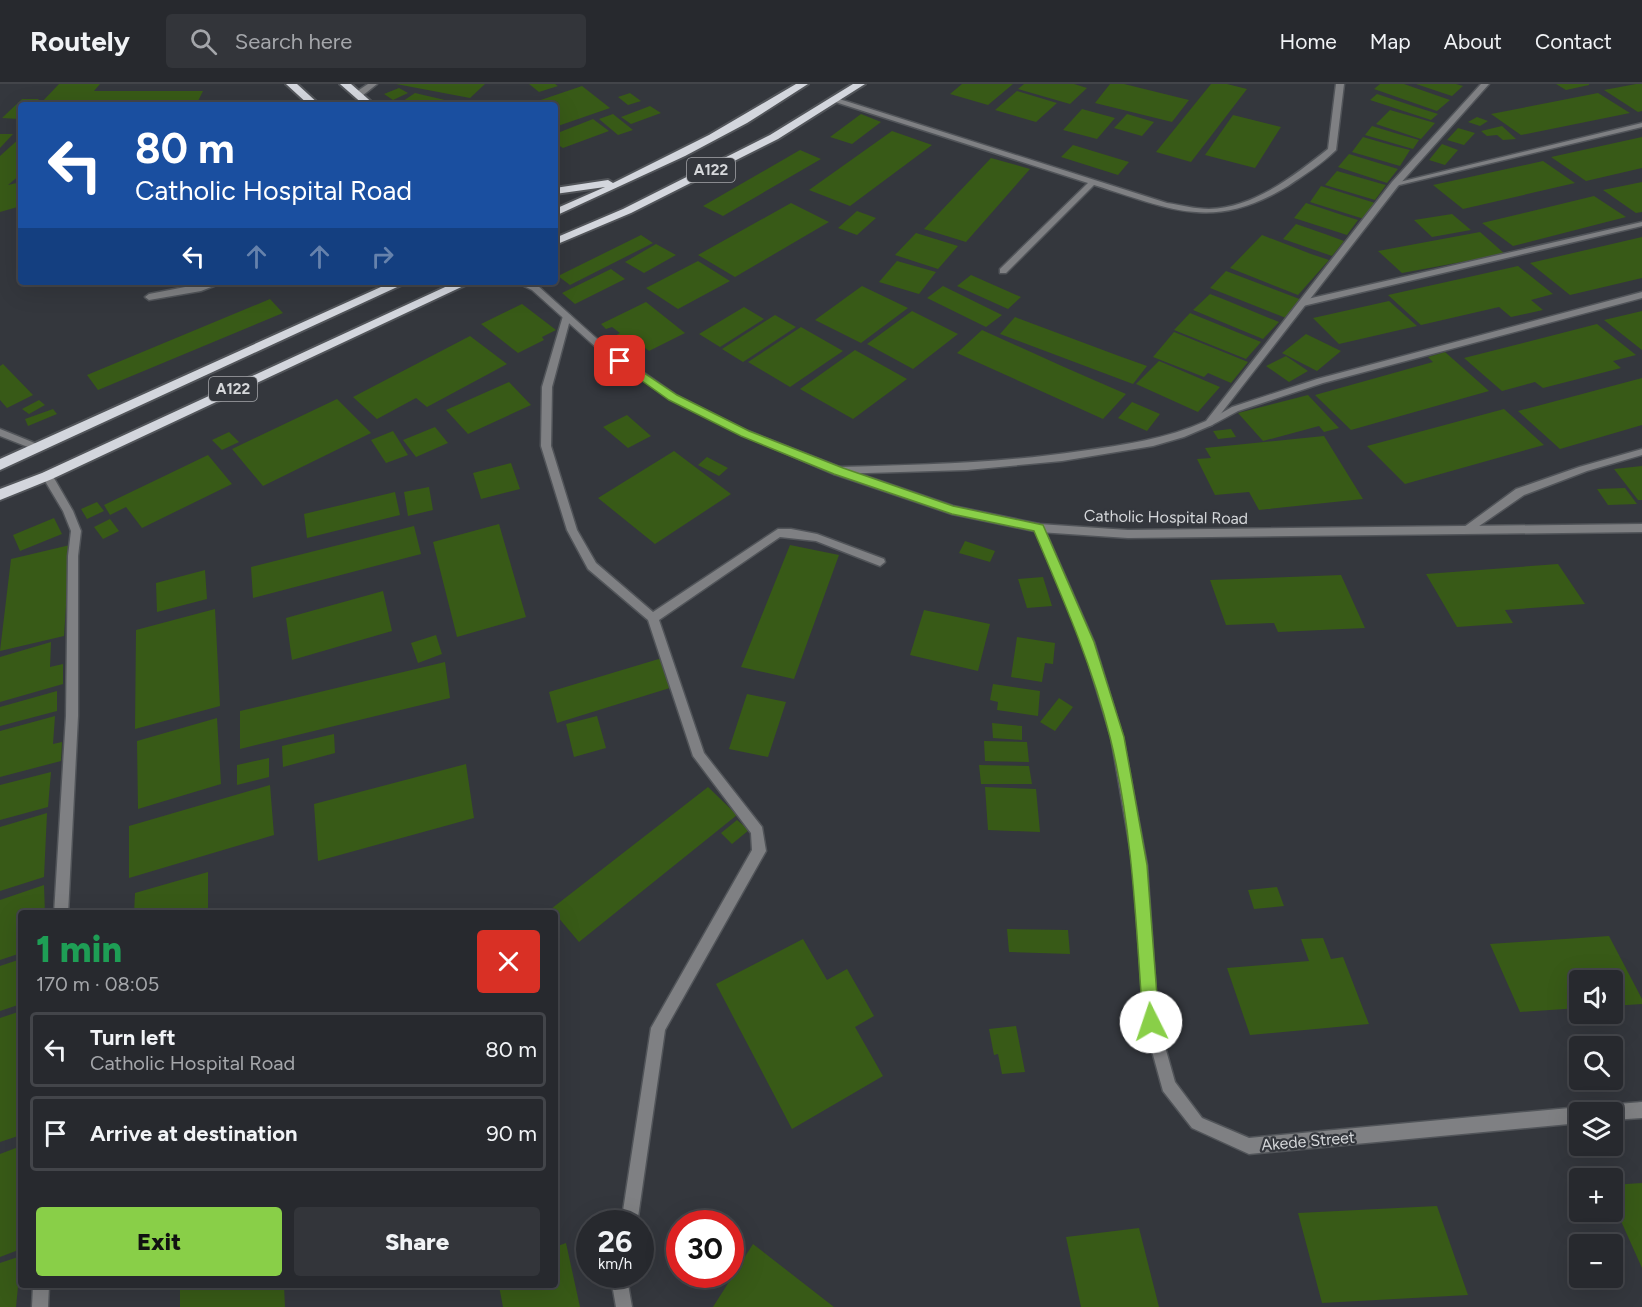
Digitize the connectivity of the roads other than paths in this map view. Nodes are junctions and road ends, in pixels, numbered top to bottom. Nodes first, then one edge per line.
1 (291, 84) edge
2 (345, 84) edge
3 (373, 84) edge
4 (803, 84) edge
5 (860, 84) edge
6 (1340, 84) edge
7 (1485, 84) edge
8 (359, 94) junction
9 (833, 100) junction
10 (312, 102) edge
11 (367, 102) edge
12 (1642, 125) edge
13 (633, 180) junction
14 (1093, 182) junction
15 (1395, 184) junction
16 (558, 191) edge
17 (558, 212) edge
18 (1642, 224) edge
19 (558, 241) edge
20 (1003, 271) dead end
21 (210, 285) edge
22 (369, 285) edge
23 (396, 285) edge
24 (460, 285) edge
25 (534, 285) edge
26 (1642, 295) edge
27 (149, 297) dead end
28 (1303, 303) junction
29 (356, 304) junction
30 (567, 316) junction
31 (1209, 423) junction
32 (0, 432) edge
33 (38, 448) junction
34 (1642, 452) edge
35 (0, 465) edge
36 (838, 471) junction
37 (47, 476) junction
38 (0, 495) edge
39 (1039, 528) junction
40 (1642, 528) edge
41 (1465, 530) junction
42 (880, 562) dead end
43 (653, 618) junction
44 (61, 910) edge
45 (1642, 1110) edge
46 (1623, 1112) edge
47 (1569, 1116) edge
48 (631, 1210) edge
49 (41, 1288) edge
50 (621, 1288) edge
51 (40, 1307) edge
52 (624, 1307) edge

1 - 10 highway
2 - 8 highway
3 - 8 street
4 - 13 highway, A122
5 - 9 highway, A122
6 - 14 street
7 - 15 street
8 - 11 highway
9 - 14 street
9 - 19 highway, A122
12 - 15 street
13 - 16 highway
13 - 17 highway, A122
14 - 20 street
15 - 28 street
18 - 28 street
21 - 27 street
22 - 29 highway
23 - 29 highway, A122
24 - 37 highway, A122
25 - 30 street, Catholic Hospital Road
26 - 31 street
28 - 31 street
29 - 33 highway, A122
30 - 36 street, Catholic Hospital Road
30 - 43 street
31 - 36 street
32 - 33 street
33 - 35 highway, A122
34 - 41 street
36 - 39 street, Catholic Hospital Road
37 - 38 highway, A122
37 - 44 street
39 - 41 street, Catholic Hospital Road
39 - 47 street, Akede Street
40 - 41 street, Catholic Hospital Road
42 - 43 street
43 - 48 street
45 - 46 street
49 - 51 street
50 - 52 street

